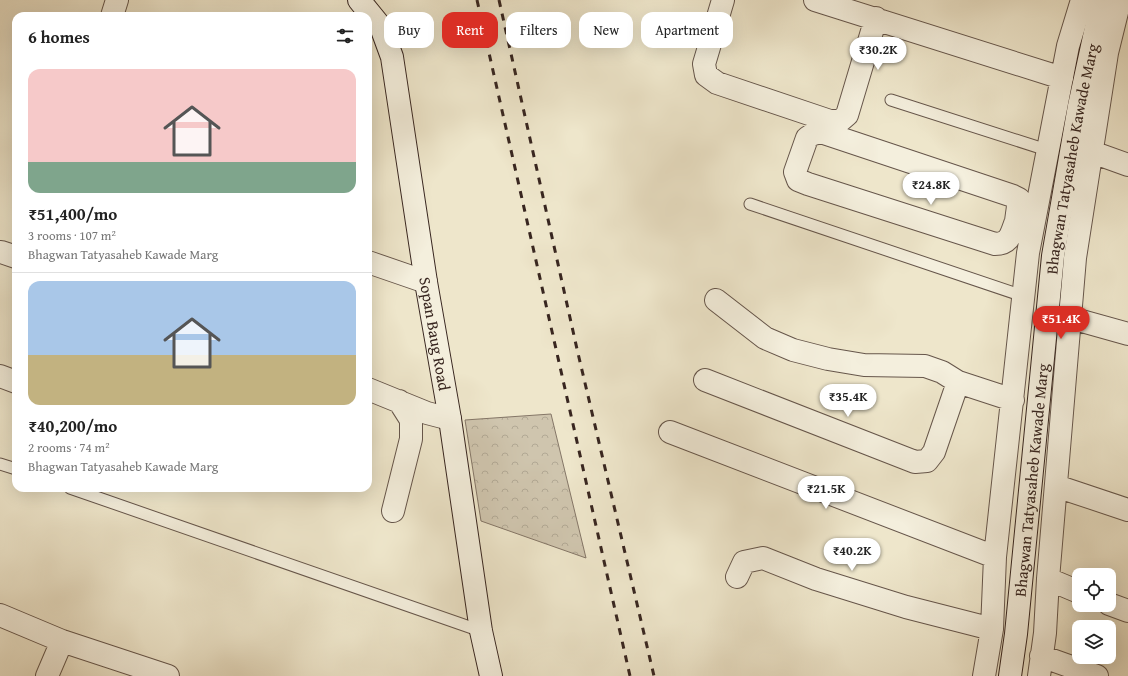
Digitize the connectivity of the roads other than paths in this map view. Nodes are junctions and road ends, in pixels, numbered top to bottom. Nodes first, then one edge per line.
1 (116, 0) edge
2 (359, 0) edge
3 (723, 0) edge
4 (815, 0) edge
5 (1082, 0) edge
6 (1102, 0) edge
7 (1120, 0) edge
8 (852, 5) edge
9 (113, 12) edge
10 (369, 12) edge
11 (372, 16) edge
12 (876, 18) junction
13 (1062, 78) junction
14 (891, 100) dead end
15 (1047, 150) junction
16 (1092, 152) junction
17 (1128, 165) edge
18 (750, 204) dead end
19 (1025, 224) junction
20 (372, 263) edge
21 (426, 282) junction
22 (1023, 296) junction
23 (716, 300) dead end
24 (1071, 318) junction
25 (1128, 334) edge
26 (0, 376) edge
27 (12, 380) edge
28 (705, 380) dead end
29 (958, 382) junction
30 (372, 391) edge
31 (1013, 400) junction
32 (399, 401) junction
33 (450, 419) junction
34 (670, 432) dead end
35 (0, 464) edge
36 (12, 468) edge
37 (1056, 486) junction
38 (81, 492) edge
39 (1128, 510) edge
40 (393, 511) dead end
41 (995, 557) junction
42 (737, 577) dead end
43 (1048, 579) junction
44 (1072, 589) edge
45 (1116, 607) edge
46 (1128, 612) edge
47 (0, 615) edge
48 (992, 629) junction
49 (481, 631) junction
50 (62, 641) junction
51 (1040, 666) edge
52 (47, 676) edge
53 (168, 676) edge
54 (491, 676) edge
55 (984, 676) edge
56 (1010, 676) edge
57 (1097, 676) edge

1 - 9 street
2 - 10 street, Sopan Baug Road
3 - 12 street
4 - 8 street
5 - 13 street
6 - 56 street, Bhagwan Tatyasaheb Kawade Marg
7 - 16 street
8 - 12 street
11 - 21 street, Sopan Baug Road
12 - 13 street
13 - 15 street
14 - 15 lane
15 - 19 street
16 - 17 street
16 - 24 street
18 - 22 lane
19 - 19 street
19 - 22 street
20 - 21 street
21 - 33 street, Sopan Baug Road
22 - 31 street
23 - 29 street
24 - 25 street
24 - 37 street
26 - 27 street
28 - 29 street
29 - 31 street
30 - 32 street
31 - 41 street
32 - 33 street
32 - 40 street
33 - 49 street, Sopan Baug Road
34 - 41 street
35 - 36 lane
37 - 39 street
37 - 43 street
38 - 49 lane
41 - 48 street
42 - 48 street
43 - 44 street
43 - 51 street
45 - 46 street
47 - 50 street
48 - 55 street
49 - 54 street, Sopan Baug Road
50 - 52 street
50 - 53 street
51 - 57 street

